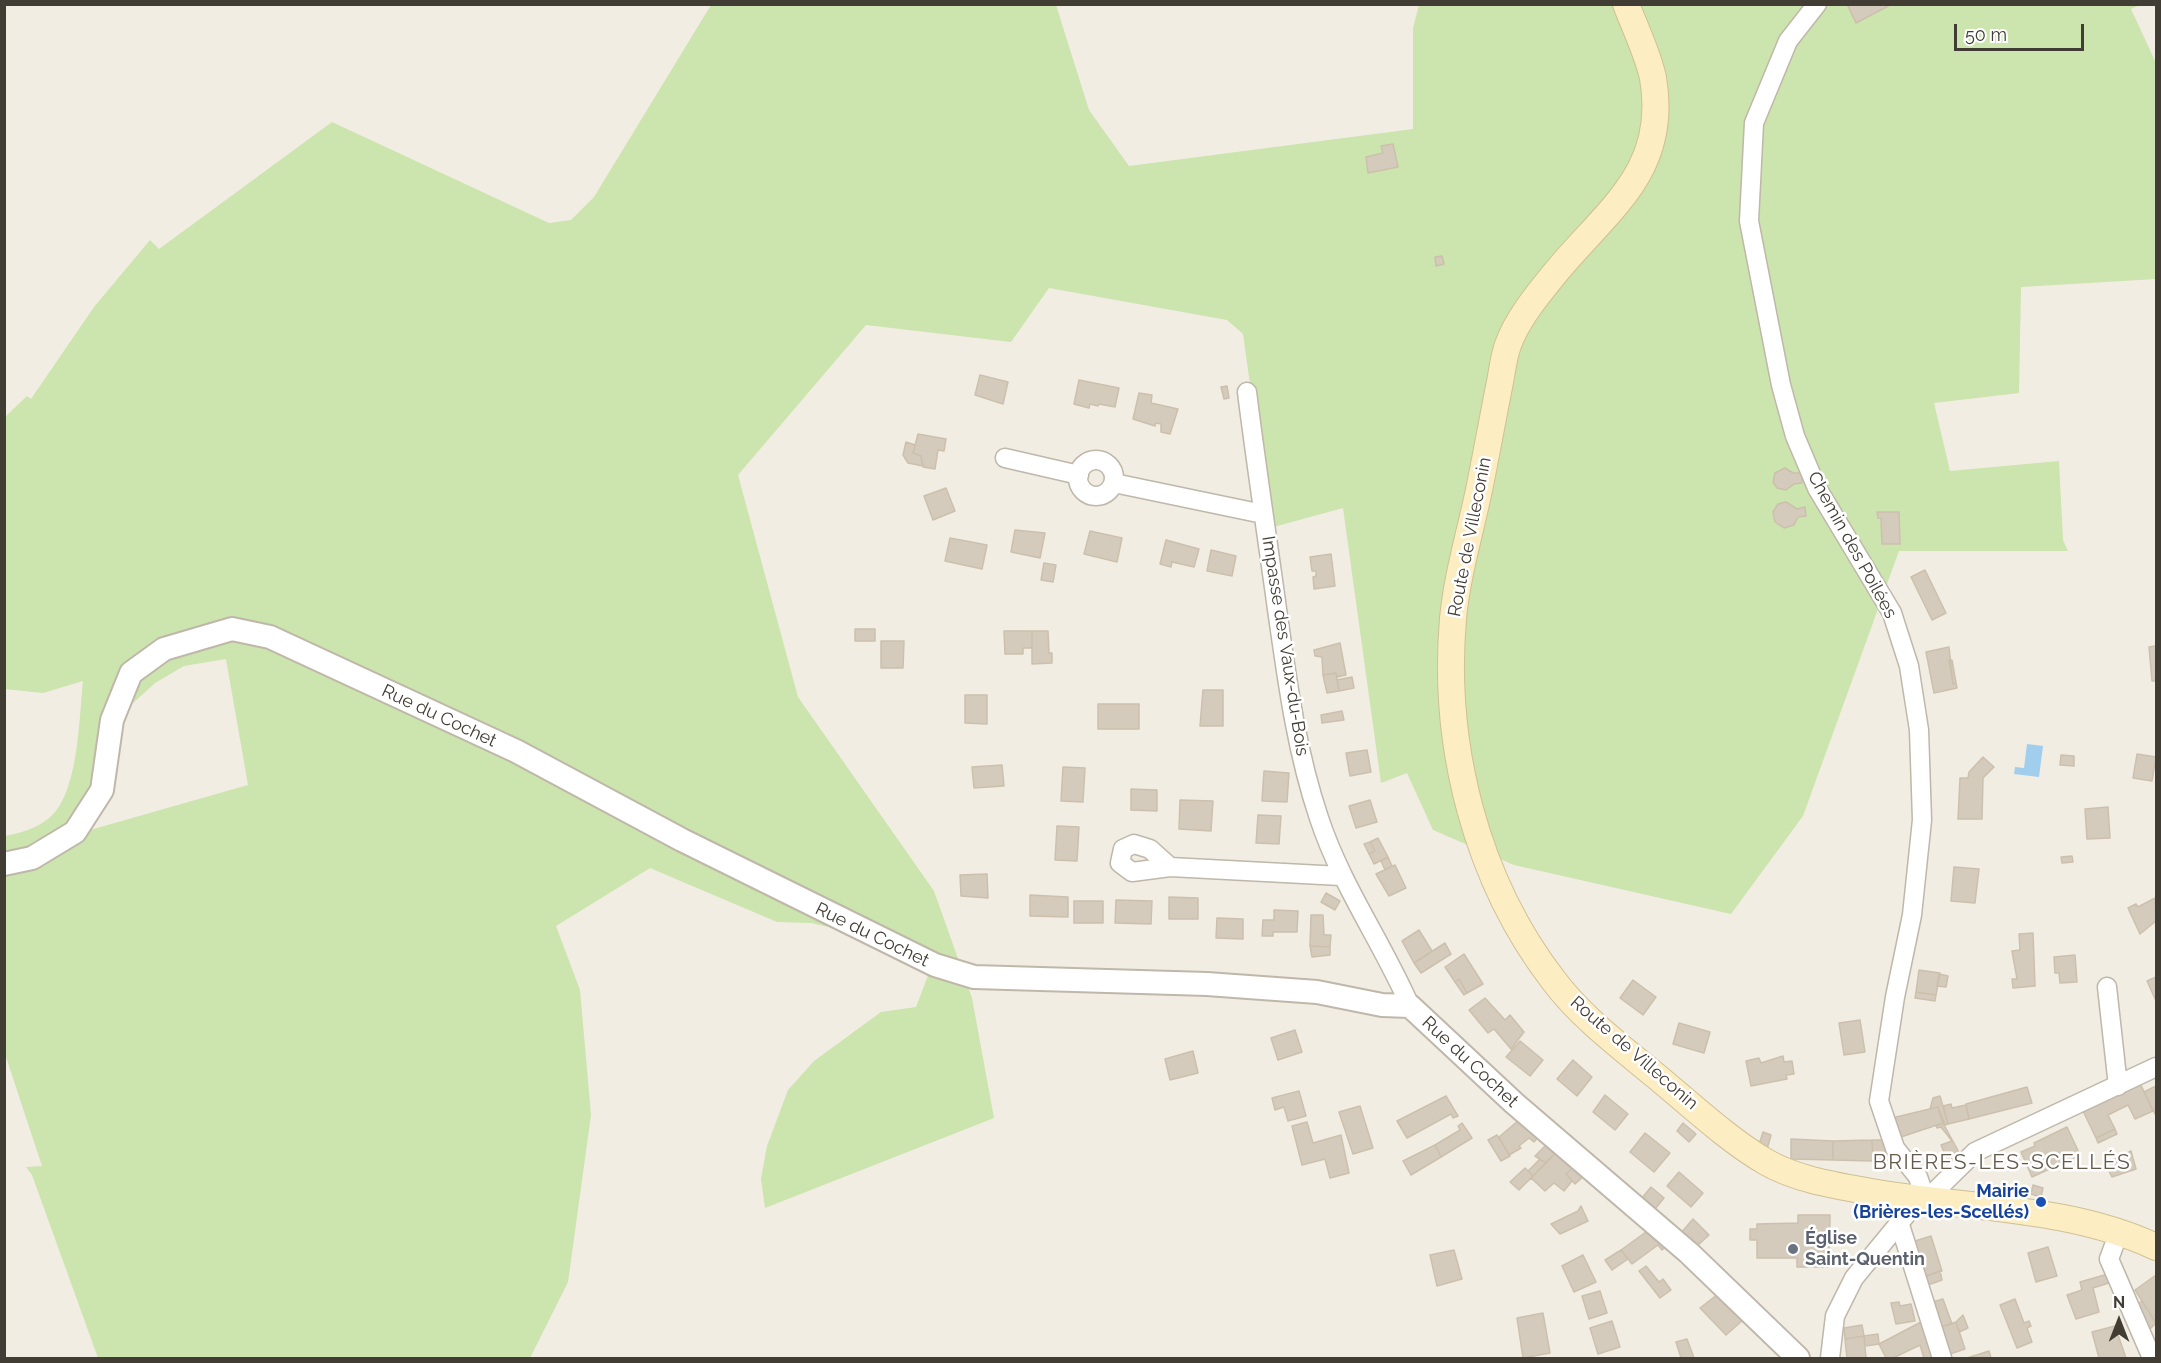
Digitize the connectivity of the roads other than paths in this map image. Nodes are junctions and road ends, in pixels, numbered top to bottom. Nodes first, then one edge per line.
1 (1626, 4) edge
2 (1817, 4) edge
3 (1247, 392) dead end
4 (1005, 458) dead end
5 (1078, 475) junction
6 (1114, 483) junction
7 (1263, 514) junction
8 (4, 864) edge
9 (1170, 867) dead end
10 (1341, 876) junction
11 (2107, 987) dead end
12 (1410, 1006) junction
13 (2157, 1067) edge
14 (2118, 1086) junction
15 (1926, 1200) junction
16 (1899, 1222) junction
17 (2119, 1232) junction
18 (2157, 1247) edge
19 (1798, 1359) edge
20 (1830, 1359) edge
21 (1942, 1359) edge
22 (2152, 1359) edge

1 - 15 main road, Route de Villeconin
2 - 15 street, Chemin des Poilées
3 - 7 street, Impasse des Vaux-du-Bois
4 - 5 street
5 - 6 street
5 - 6 street
6 - 7 street, Impasse des Vaux-du-Bois
7 - 10 street, Impasse des Vaux-du-Bois
8 - 12 street, Rue du Cochet
9 - 10 street
10 - 12 street, Impasse des Vaux-du-Bois
11 - 14 street
12 - 19 street, Rue du Cochet
13 - 14 street
14 - 15 street
15 - 16 street
15 - 17 main road, Route de Villeconin
16 - 20 street
16 - 21 street
17 - 18 main road, Route de Villeconin
17 - 22 street

